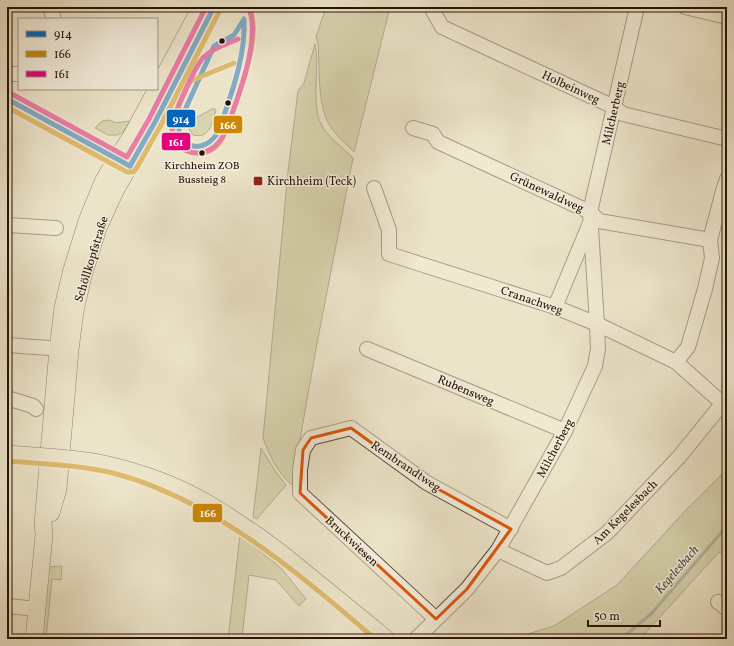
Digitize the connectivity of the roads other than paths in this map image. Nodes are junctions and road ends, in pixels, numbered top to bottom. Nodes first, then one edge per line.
1 (50, 7) edge
2 (201, 7) edge
3 (214, 7) edge
4 (432, 7) edge
5 (637, 7) edge
6 (685, 7) edge
7 (727, 17) edge
8 (54, 18) edge
9 (158, 87) edge
10 (156, 90) edge
11 (7, 99) edge
12 (614, 107) junction
13 (414, 128) dead end
14 (727, 139) edge
15 (123, 163) junction
16 (727, 179) edge
17 (374, 188) dead end
18 (591, 216) junction
19 (7, 225) edge
20 (56, 228) dead end
21 (710, 240) junction
22 (555, 307) junction
23 (597, 324) junction
24 (7, 345) edge
25 (48, 348) dead end
26 (367, 348) dead end
27 (676, 362) junction
28 (7, 398) edge
29 (724, 400) edge
30 (36, 409) dead end
31 (565, 432) junction
32 (303, 450) joint
33 (7, 454) edge
34 (511, 529) junction
35 (498, 550) junction
36 (7, 606) edge
37 (37, 609) junction
38 (436, 619) junction
39 (34, 639) edge
40 (386, 639) edge
41 (416, 639) edge

1 - 8 street
2 - 9 main road, Schöllkopfstraße
3 - 15 main road, Schöllkopfstraße
4 - 12 street, Holbeinweg
5 - 12 street, Milcherberg
6 - 7 street
10 - 15 main road, Schöllkopfstraße
11 - 15 street
12 - 14 street, Holbeinweg
12 - 18 street, Milcherberg
13 - 18 street, Grünewaldweg
15 - 37 main road, Schöllkopfstraße
16 - 21 street
17 - 22 street, Cranachweg
18 - 21 street, Grünewaldweg
18 - 22 street, Milcherberg
18 - 23 street, Milcherberg
19 - 20 street
21 - 27 street
22 - 23 street, Cranachweg
23 - 27 street, Cranachweg
23 - 31 street, Milcherberg
24 - 25 street
26 - 31 street, Rubensweg
27 - 29 street, Cranachweg
28 - 30 street
29 - 35 street, Am Kegelesbach
31 - 34 street, Milcherberg
32 - 34 street, Rembrandtweg
32 - 38 street, Bruckwiesen
33 - 40 main road, bridge
34 - 35 street, Milcherberg
35 - 38 street, Milcherberg
36 - 37 street
37 - 39 main road, Schöllkopfstraße
38 - 41 street, Milcherberg

